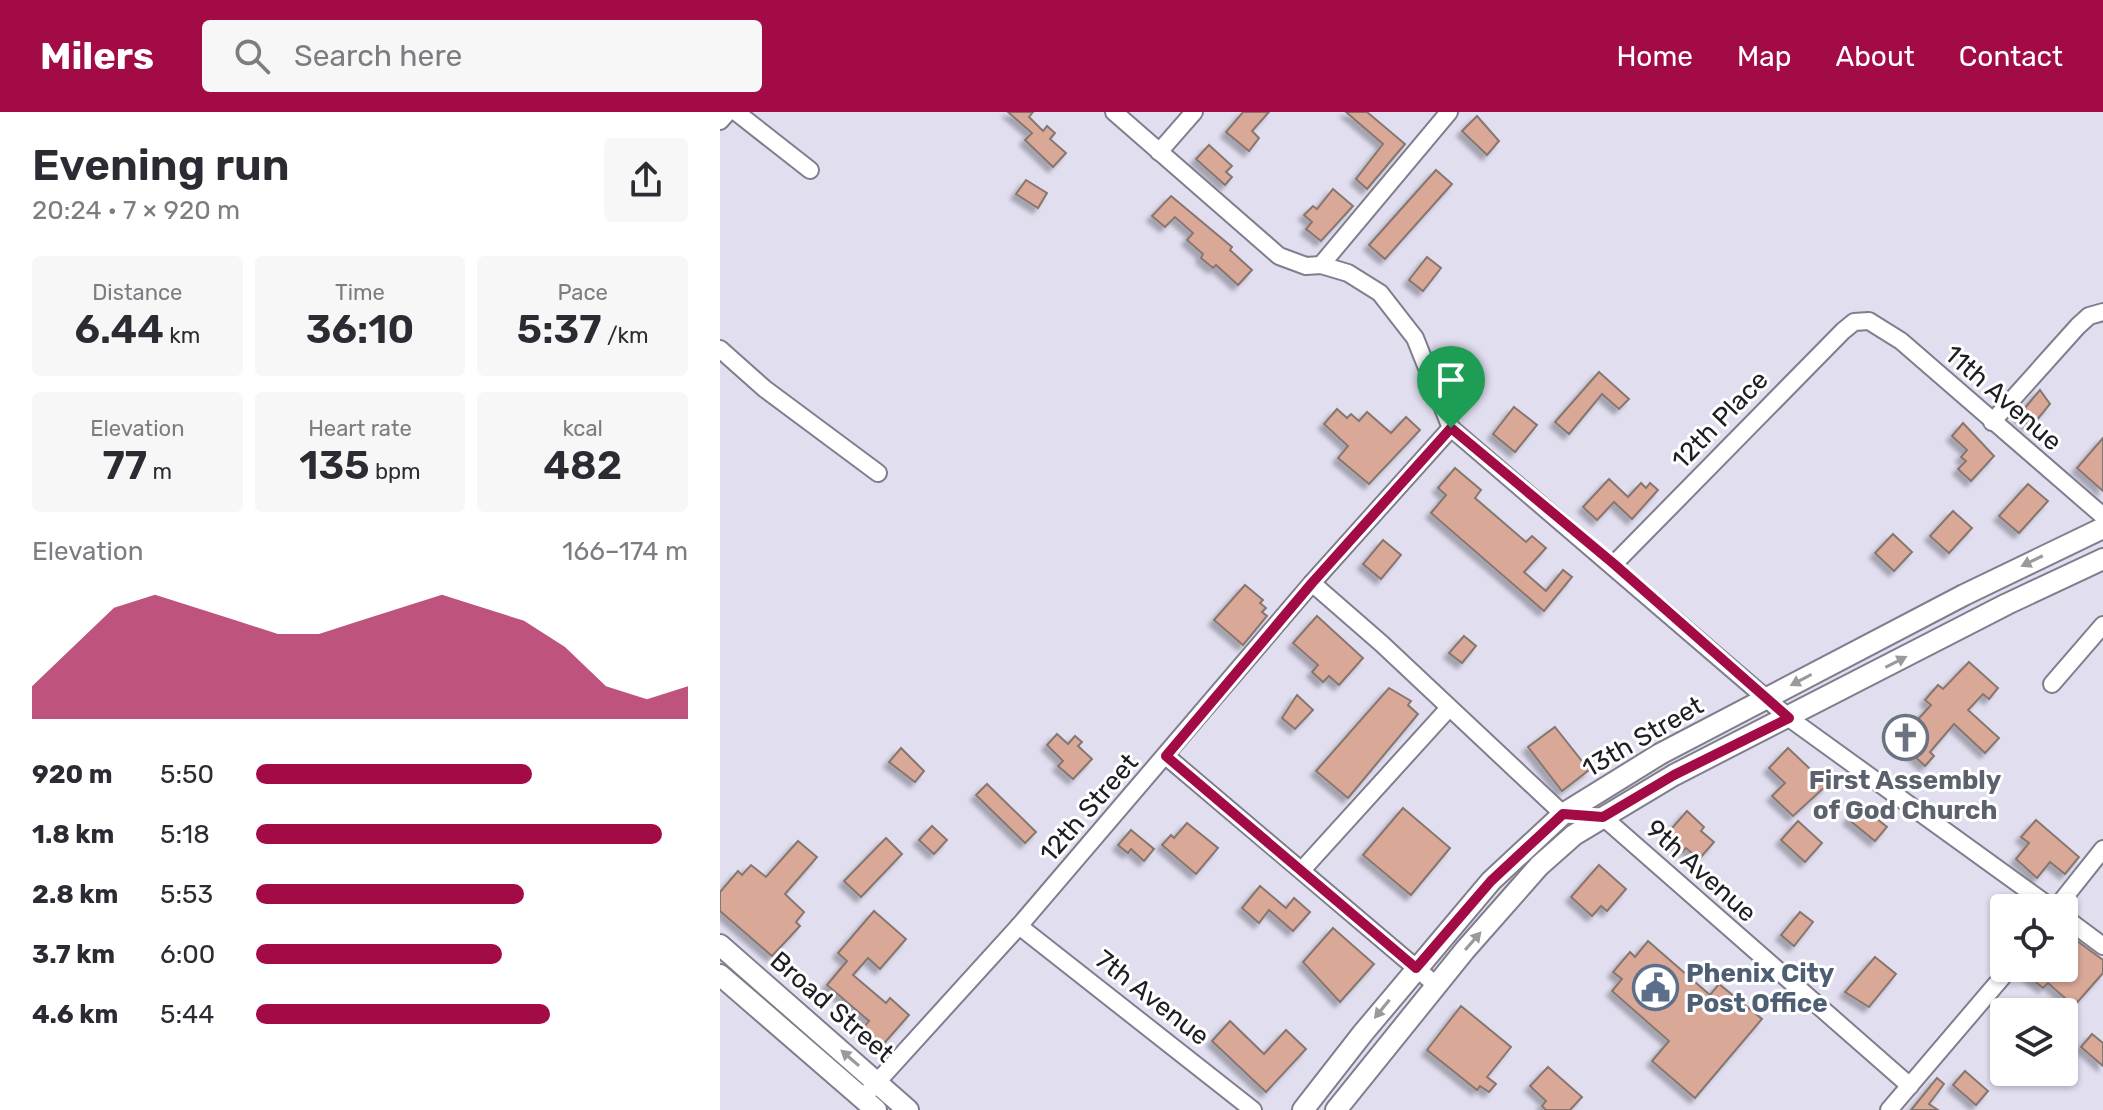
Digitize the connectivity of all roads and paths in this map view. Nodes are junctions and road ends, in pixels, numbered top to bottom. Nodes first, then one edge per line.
1 (728, 112) edge
2 (736, 112) edge
3 (1114, 112) edge
4 (1194, 112) edge
5 (1449, 112) edge
6 (720, 121) edge
7 (1159, 152) junction
8 (810, 170) dead end
9 (1321, 265) junction
10 (2103, 312) edge
11 (1869, 321) joint
12 (720, 349) edge
13 (1992, 422) junction
14 (1451, 428) junction
15 (878, 473) dead end
16 (2103, 516) edge
17 (2103, 528) edge
18 (2103, 559) edge
19 (1614, 564) junction
20 (1312, 583) junction
21 (2103, 625) edge
22 (2052, 684) dead end
23 (1767, 698) junction
24 (1449, 708) junction
25 (1789, 718) junction
26 (1166, 756) junction
27 (1563, 814) junction
28 (1603, 817) junction
29 (2103, 849) edge
30 (1302, 870) junction
31 (2034, 894) edge
32 (2066, 894) edge
33 (1019, 926) junction
34 (2078, 927) edge
35 (720, 945) edge
36 (2103, 946) edge
37 (1416, 968) junction
38 (1998, 982) edge
39 (723, 983) edge
40 (1436, 985) junction
41 (878, 1082) junction
42 (1910, 1086) junction
43 (870, 1104) edge
44 (908, 1110) edge
45 (1253, 1110) edge
46 (1303, 1110) edge
47 (1336, 1110) edge
48 (1889, 1110) edge

1 - 6 street
2 - 8 street
3 - 7 street
4 - 7 street
5 - 9 street
7 - 9 street
9 - 14 street
10 - 13 street
11 - 13 street, 11th Avenue
11 - 19 street, 12th Place
12 - 15 street
13 - 16 street, 11th Avenue
14 - 19 street
14 - 20 street, 12th Street
17 -> 23 main road, 13th Street
25 -> 18 main road, 13th Street
19 - 23 street
20 - 24 street
20 - 26 street, 12th Street
21 - 22 street
23 - 25 street
23 - 27 main road, 13th Street
24 - 27 street
24 - 30 street
25 - 28 main road, 13th Street
25 - 31 street
26 - 30 street
26 - 33 street, 12th Street
27 - 28 street
27 - 37 main road, 13th Street
40 -> 28 main road, 13th Street
28 - 42 street, 9th Avenue
29 - 32 street
30 - 37 street
33 - 41 street, 12th Street
33 - 45 street, 7th Avenue
34 - 36 street
41 -> 35 main road, Broad Street
37 - 40 street
37 -> 46 main road, 13th Street
38 - 42 street
39 - 43 main road, Broad Street
40 - 47 main road, 13th Street
41 - 43 street, 12th Street
41 - 44 main road, Broad Street
42 - 48 street

